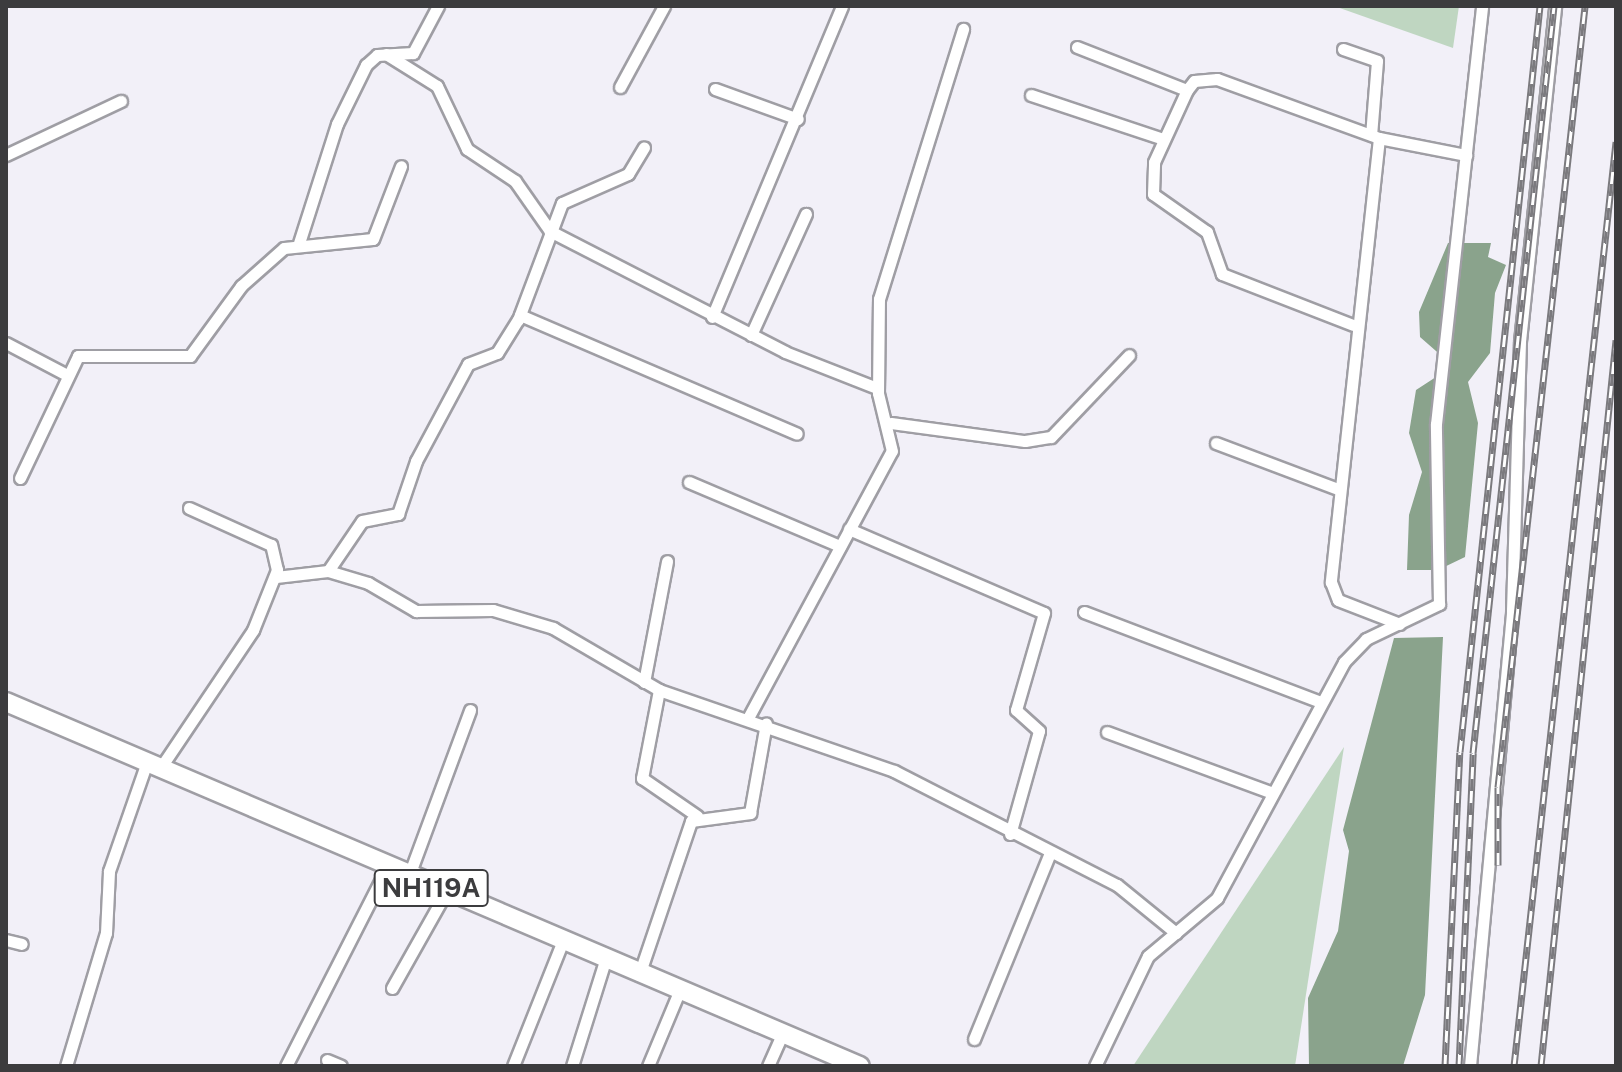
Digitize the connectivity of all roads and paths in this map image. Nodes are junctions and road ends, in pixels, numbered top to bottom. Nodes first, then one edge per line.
1 (438, 6) edge
2 (664, 6) edge
3 (842, 6) edge
4 (1482, 6) edge
5 (1555, 6) edge
6 (963, 29) dead end
7 (1077, 47) dead end
8 (1343, 49) dead end
9 (386, 54) junction
10 (620, 87) dead end
11 (715, 89) dead end
12 (1187, 90) junction
13 (1031, 95) dead end
14 (121, 101) dead end
15 (798, 119) junction
16 (1375, 136) junction
17 (1163, 139) junction
18 (644, 147) dead end
19 (6, 155) edge
20 (1466, 155) junction
21 (401, 166) dead end
22 (806, 214) dead end
23 (550, 231) junction
24 (299, 243) junction
25 (520, 315) junction
26 (712, 317) junction
27 (1353, 325) junction
28 (751, 335) junction
29 (6, 343) edge
30 (1129, 355) dead end
31 (65, 374) junction
32 (877, 388) junction
33 (891, 423) junction
34 (797, 434) dead end
35 (1216, 443) dead end
36 (20, 478) dead end
37 (689, 482) dead end
38 (1338, 489) junction
39 (189, 508) dead end
40 (849, 529) junction
41 (840, 546) junction
42 (667, 561) dead end
43 (328, 571) junction
44 (276, 577) junction
45 (1084, 612) dead end
46 (1400, 624) junction
47 (644, 682) junction
48 (659, 690) junction
49 (1318, 701) junction
50 (6, 702) edge
51 (470, 710) dead end
52 (748, 718) junction
53 (766, 723) junction
54 (1107, 732) dead end
55 (152, 768) junction
56 (1270, 792) junction
57 (697, 816) junction
58 (1010, 834) junction
59 (1050, 853) junction
60 (386, 870) junction
61 (408, 879) junction
62 (445, 894) junction
63 (1176, 933) junction
64 (6, 940) edge
65 (562, 943) junction
66 (22, 944) dead end
67 (605, 961) junction
68 (639, 975) junction
69 (392, 988) dead end
70 (679, 992) junction
71 (782, 1034) junction
72 (974, 1039) dead end
73 (327, 1060) dead end
74 (66, 1066) edge
75 (286, 1066) edge
76 (341, 1066) edge
77 (513, 1066) edge
78 (572, 1066) edge
79 (648, 1066) edge
80 (768, 1066) edge
81 (859, 1066) edge
82 (1095, 1066) edge
83 (1470, 1066) edge

1 - 9 street
2 - 10 street
3 - 15 street
4 - 20 street
5 - 83 street
6 - 32 street
7 - 12 street
8 - 16 street
9 - 23 street
9 - 24 street
11 - 15 street
12 - 16 street
12 - 17 street
13 - 17 street
14 - 19 street
15 - 26 street
16 - 20 street
16 - 27 street
17 - 27 street
18 - 23 street
20 - 46 street
21 - 24 street
22 - 28 street
23 - 25 street
23 - 26 street
24 - 31 street
25 - 34 street
25 - 43 street
26 - 28 street
27 - 38 street
28 - 32 street
29 - 31 street
30 - 33 street
31 - 36 street
32 - 33 street
33 - 40 street
35 - 38 street
37 - 41 street
38 - 46 street
39 - 44 street
40 - 41 street
40 - 58 street
41 - 52 street
42 - 47 street
43 - 44 street
43 - 47 street
44 - 55 street
45 - 49 street
46 - 49 street
47 - 48 street
48 - 52 street
48 - 57 street
49 - 56 street
50 - 55 highway, NH119A
51 - 61 street
52 - 53 street
53 - 57 street
53 - 58 street
54 - 56 street
55 - 60 highway, NH119A
55 - 74 street
56 - 63 street
57 - 68 street
58 - 59 street
59 - 63 street
59 - 72 street
60 - 61 highway, NH119A
60 - 75 street
61 - 62 highway, NH119A
62 - 65 highway, NH119A
62 - 69 street
63 - 82 street
64 - 66 street
65 - 67 highway, NH119A
65 - 77 street
67 - 68 highway, NH119A
67 - 78 street
68 - 70 highway, NH119A
70 - 71 highway, NH119A
70 - 79 street
71 - 80 street
71 - 81 highway, NH119A
73 - 76 street

